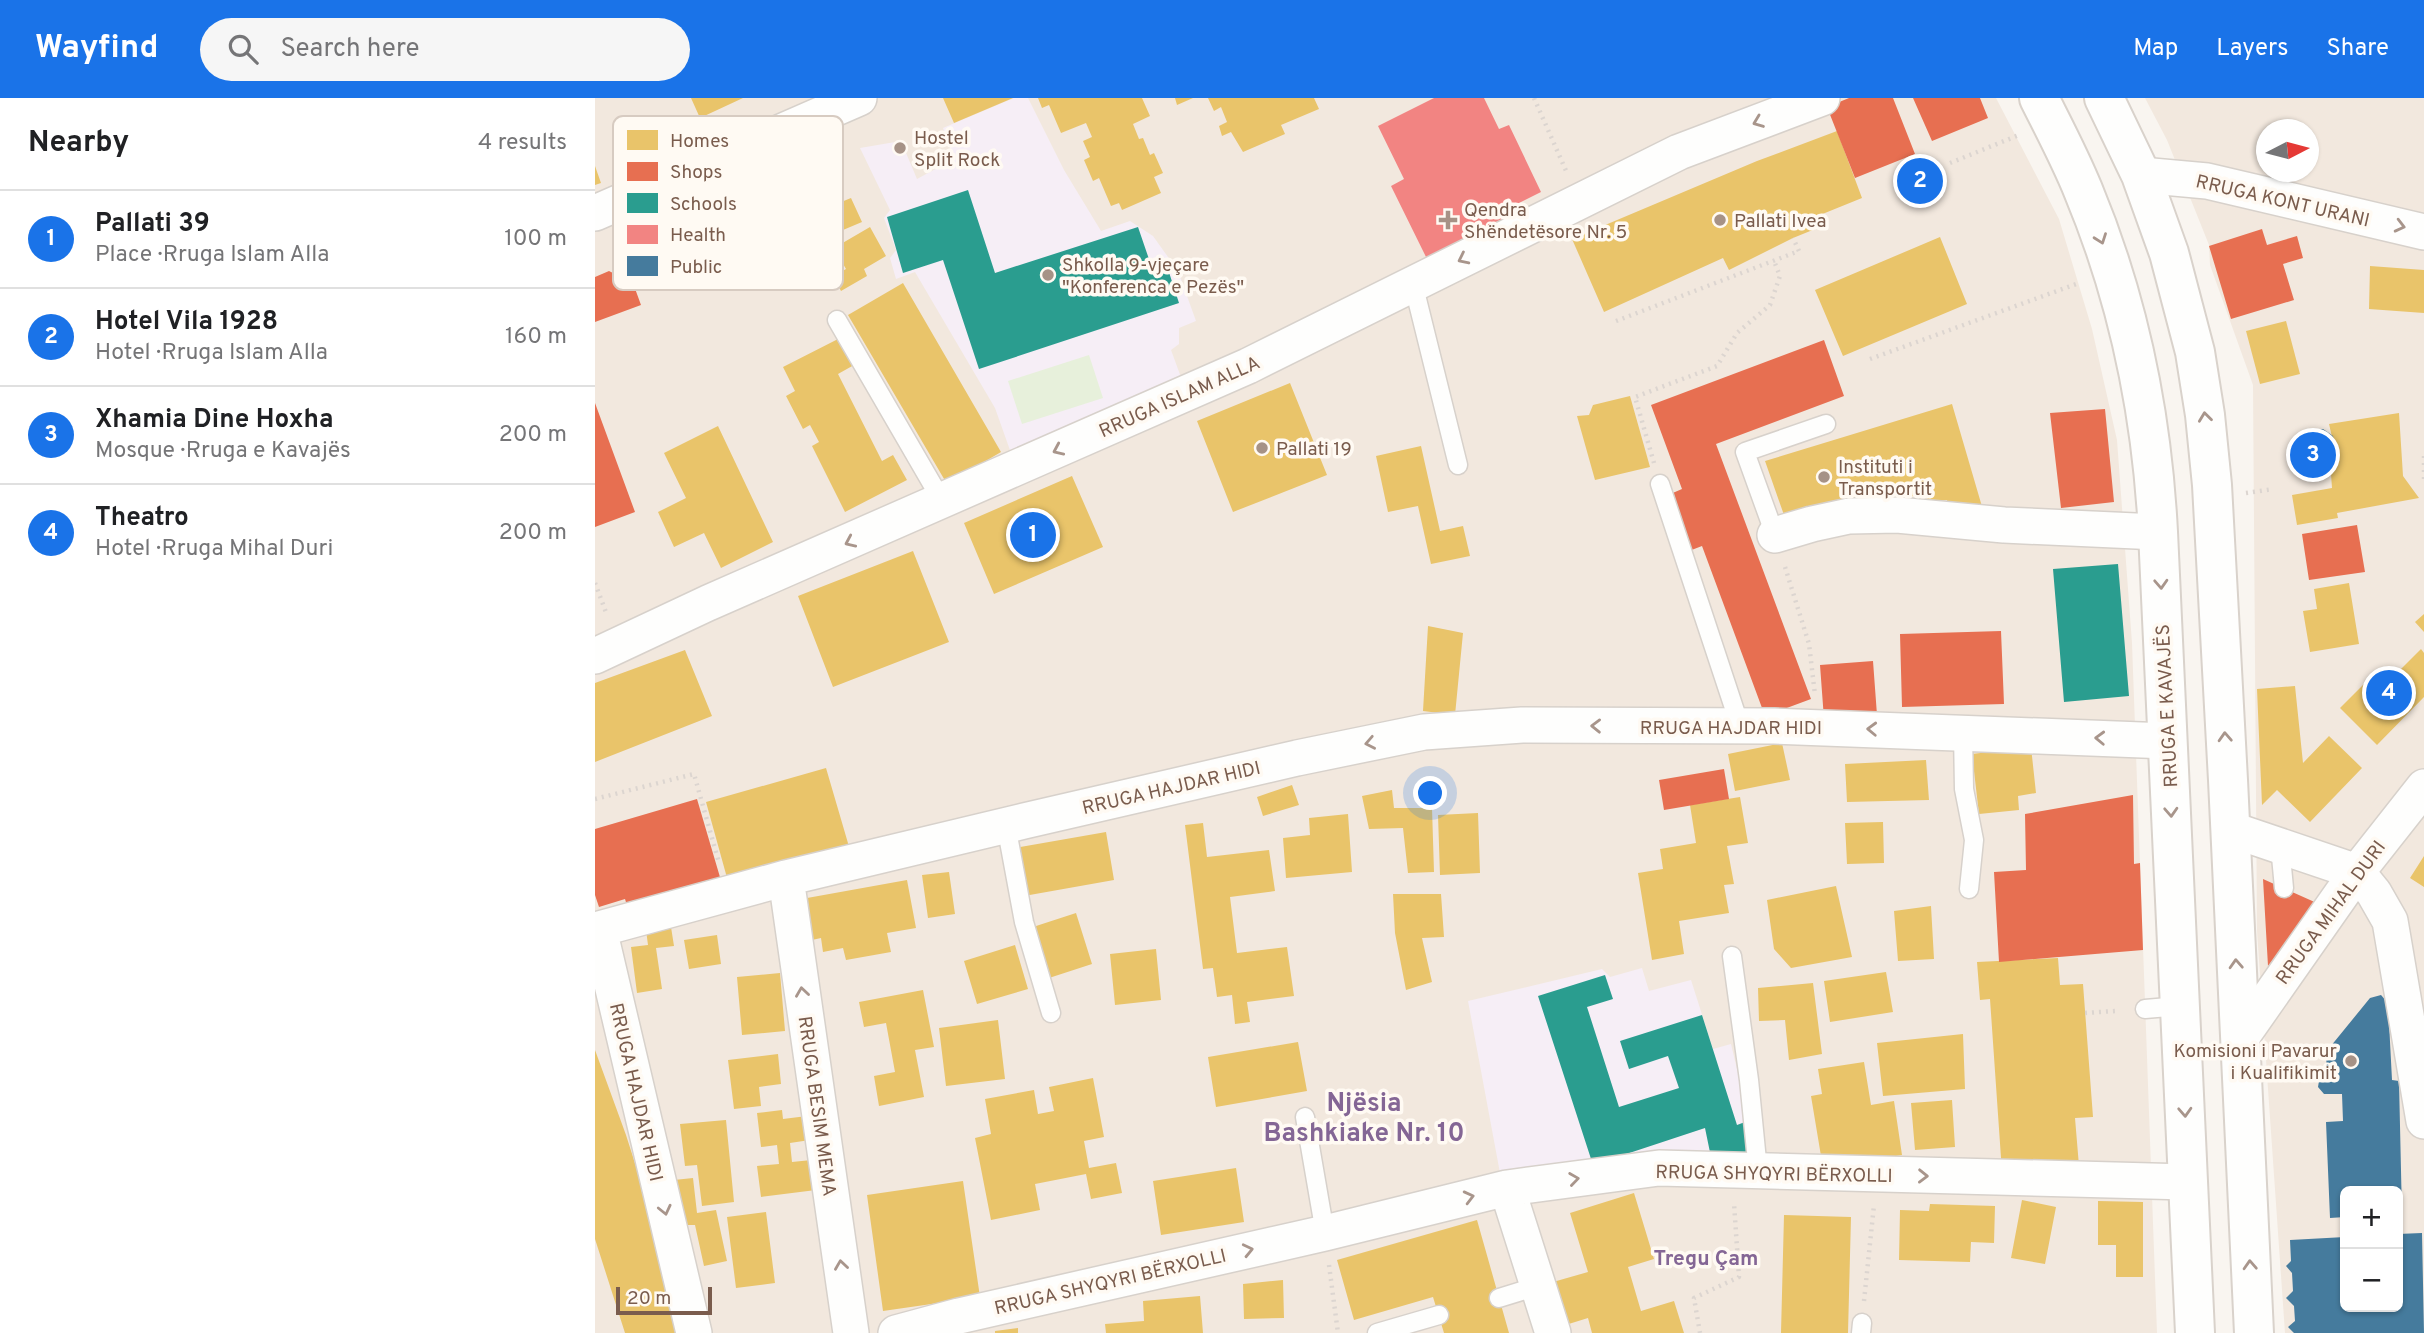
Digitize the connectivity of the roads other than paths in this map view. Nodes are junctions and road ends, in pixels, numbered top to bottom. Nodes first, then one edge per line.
1 (859, 98) edge
2 (1822, 98) edge
3 (2104, 98) edge
4 (817, 106) edge
5 (2034, 114) edge
6 (796, 116) edge
7 (2141, 175) junction
8 (2083, 190) junction
9 (613, 204) edge
10 (595, 213) edge
11 (2424, 232) edge
12 (1413, 283) junction
13 (837, 320) dead end
14 (1826, 424) dead end
15 (1458, 465) dead end
16 (1660, 484) road end
17 (942, 501) junction
18 (2158, 532) junction
19 (1775, 535) joint
20 (595, 656) edge
21 (1740, 726) junction
22 (1963, 732) junction
23 (2168, 741) junction
24 (2424, 787) edge
25 (1006, 825) junction
26 (2230, 829) junction
27 (2280, 846) junction
28 (2357, 872) junction
29 (786, 878) junction
30 (2284, 888) dead end
31 (1969, 890) dead end
32 (1732, 956) dead end
33 (1051, 1013) dead end
34 (2169, 1019) junction
35 (2240, 1039) junction
36 (1305, 1117) dead end
37 (2424, 1121) edge
38 (1745, 1171) junction
39 (2188, 1182) junction
40 (1507, 1188) junction
41 (1325, 1233) junction
42 (1538, 1286) junction
43 (1499, 1298) dead end
44 (1439, 1315) dead end
45 (961, 1324) edge
46 (694, 1333) edge
47 (851, 1333) edge
48 (895, 1333) edge
49 (1377, 1333) edge
50 (1553, 1333) edge
51 (2195, 1333) edge
52 (2253, 1333) edge

1 - 4 street
2 -> 12 street, RRUGA ISLAM ALLA
3 - 7 main road
4 - 6 street
5 - 8 main road, RRUGA E KAVAJËS
7 - 8 main road
7 -> 11 street, RRUGA KONT URANI
26 -> 7 main road
8 -> 18 main road, RRUGA E KAVAJËS
9 - 10 street
12 - 15 lane
12 -> 17 street, RRUGA ISLAM ALLA
13 - 17 lane
14 - 19 lane
16 - 21 lane
17 -> 20 street, RRUGA ISLAM ALLA
18 - 19 street
18 -> 23 main road, RRUGA E KAVAJËS
22 -> 21 street, RRUGA HAJDAR HIDI
21 -> 25 street, RRUGA HAJDAR HIDI
23 -> 22 street, RRUGA HAJDAR HIDI
22 - 31 lane
23 -> 34 main road, RRUGA E KAVAJËS
24 - 28 street, RRUGA MIHAL DURI
25 - 29 street, RRUGA HAJDAR HIDI
25 - 33 lane
26 - 27 street
35 -> 26 main road
27 - 28 street
27 - 30 lane
28 - 35 street, RRUGA MIHAL DURI
28 - 37 street
29 -> 46 street, RRUGA HAJDAR HIDI
47 -> 29 street, RRUGA BESIM MEMA
32 - 38 lane
34 - 35 main road
34 -> 39 main road, RRUGA E KAVAJËS
52 -> 35 main road
36 - 41 lane
38 -> 39 street, RRUGA SHYQYRI BËRXOLLI
40 -> 38 street, RRUGA SHYQYRI BËRXOLLI
39 - 51 main road, RRUGA E KAVAJËS
41 -> 40 street, RRUGA SHYQYRI BËRXOLLI
40 - 42 street
45 -> 41 street, RRUGA SHYQYRI BËRXOLLI
42 - 43 lane
42 - 50 street
44 - 49 lane
45 - 48 street, RRUGA SHYQYRI BËRXOLLI

